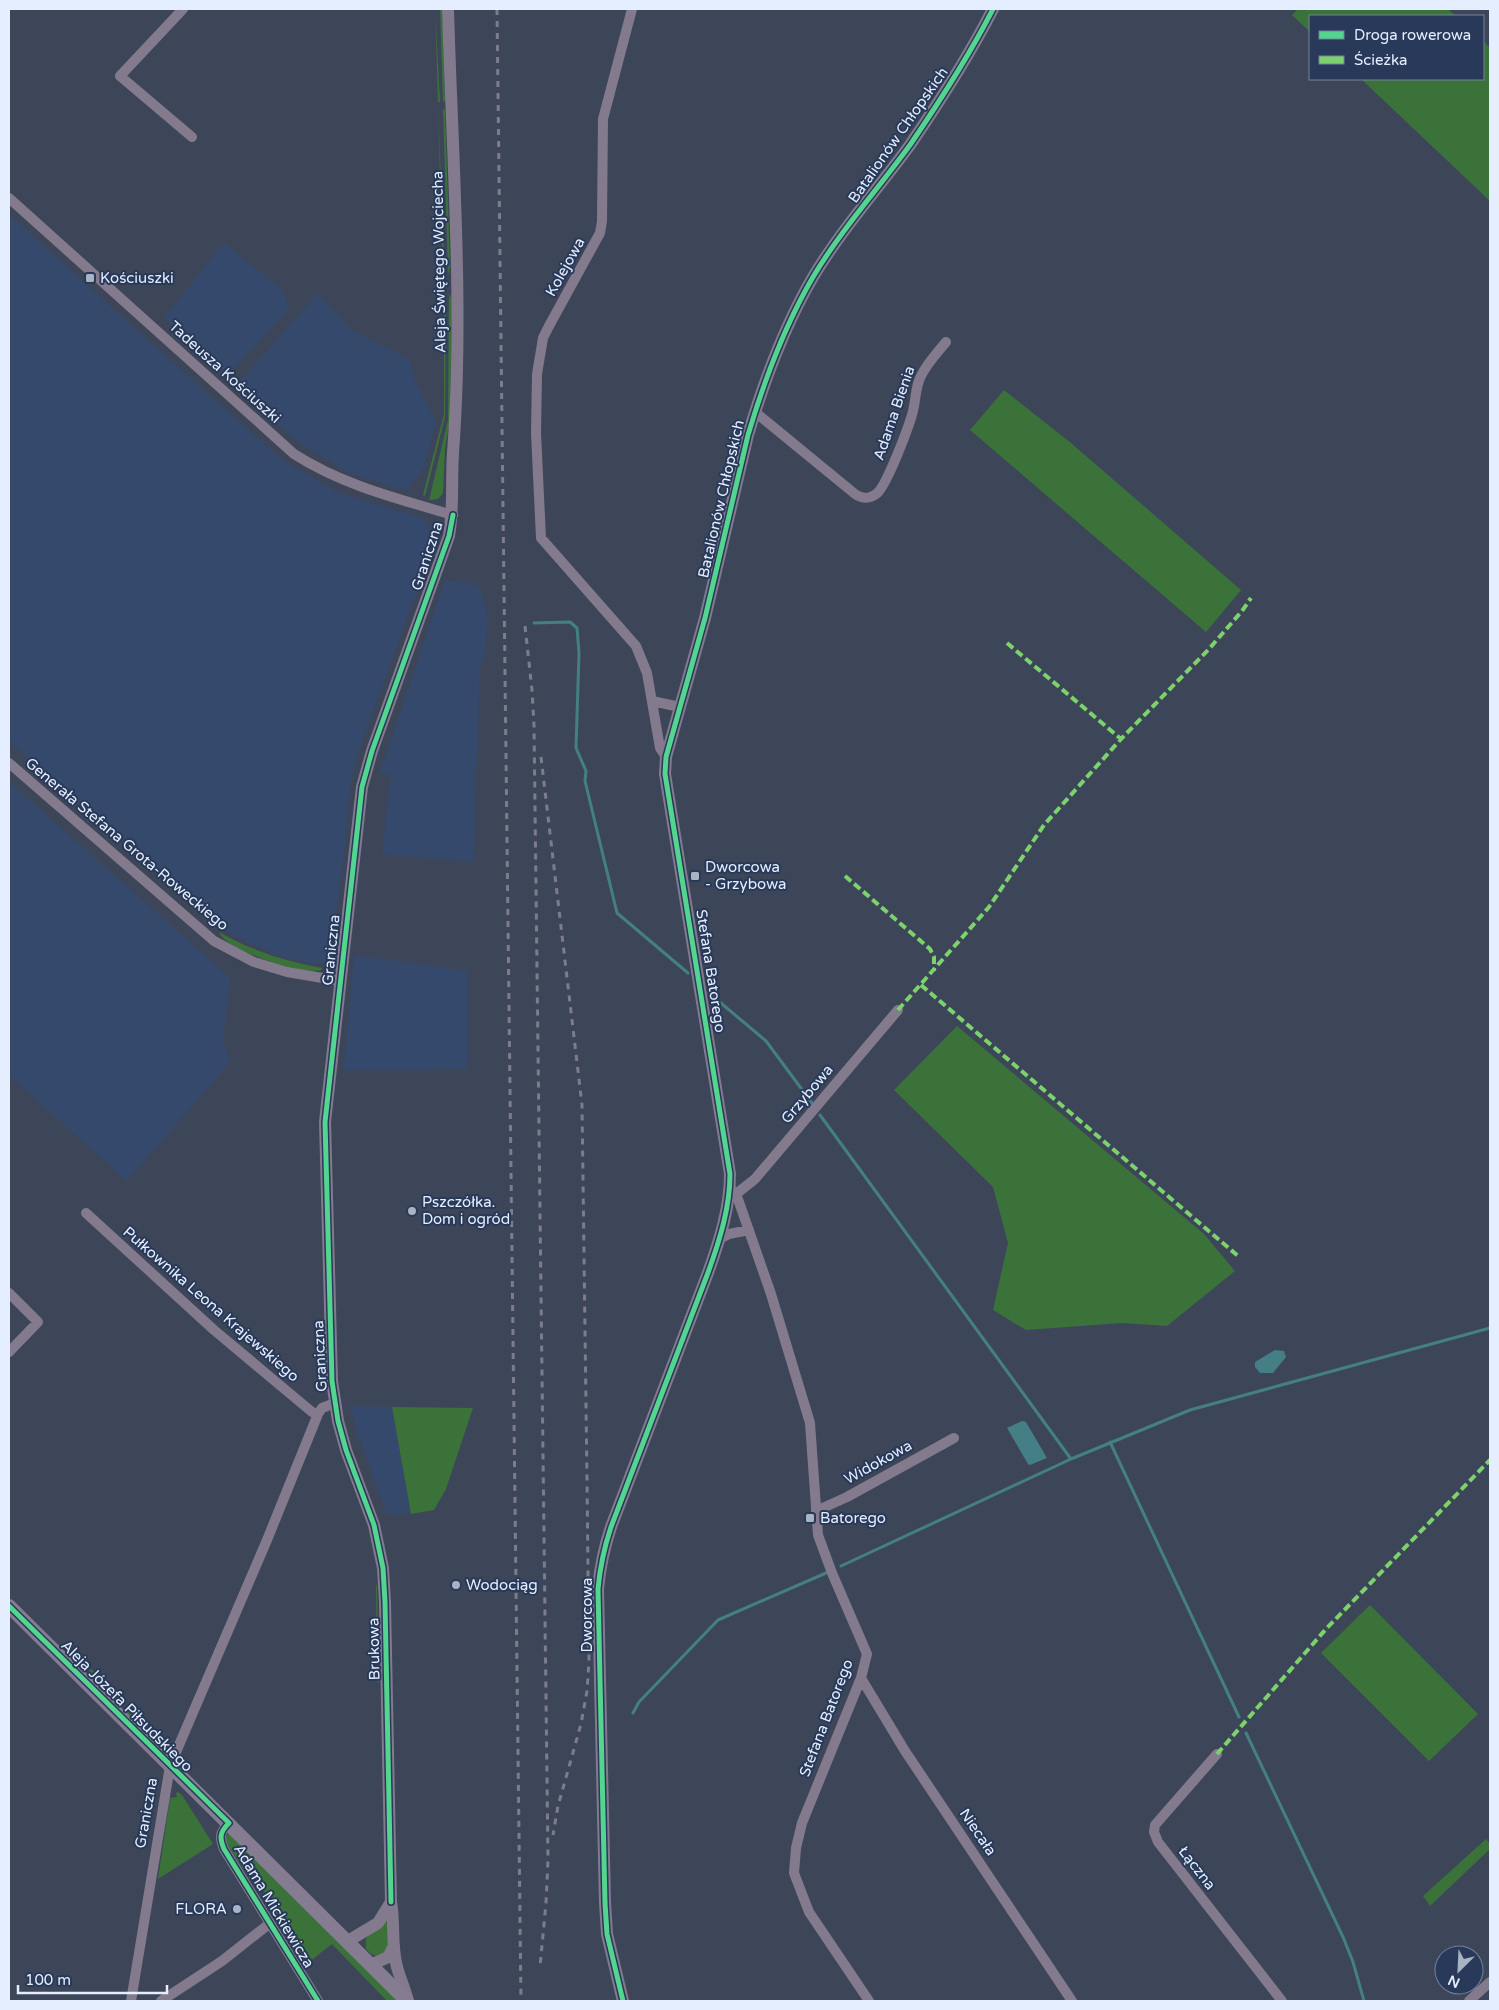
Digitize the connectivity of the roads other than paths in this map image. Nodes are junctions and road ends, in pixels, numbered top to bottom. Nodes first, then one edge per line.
1 (183, 9) edge
2 (448, 9) edge
3 (632, 9) edge
4 (994, 9) edge
5 (192, 137) dead end
6 (9, 198) edge
7 (946, 342) dead end
8 (755, 412) junction
9 (453, 515) junction
10 (540, 538) joint
11 (652, 701) junction
12 (680, 707) junction
13 (666, 757) junction
14 (9, 763) edge
15 (340, 981) junction
16 (898, 1010) dead end
17 (733, 1192) junction
18 (86, 1213) dead end
19 (748, 1230) junction
20 (720, 1239) junction
21 (9, 1293) edge
22 (9, 1352) edge
23 (335, 1403) junction
24 (318, 1414) junction
25 (954, 1438) dead end
26 (816, 1511) junction
27 (9, 1606) edge
28 (861, 1678) junction
29 (1216, 1754) dead end
30 (170, 1766) junction
31 (229, 1823) junction
32 (391, 1902) junction
33 (269, 1924) junction
34 (348, 1941) junction
35 (394, 1946) junction
36 (371, 1965) junction
37 (1490, 1982) edge
38 (131, 2001) edge
39 (161, 2001) edge
40 (318, 2001) edge
41 (408, 2001) edge
42 (623, 2001) edge
43 (869, 2001) edge
44 (1072, 2001) edge
45 (1282, 2001) edge
46 (1470, 2001) edge

1 - 5 street
2 - 9 street, Aleja Świętego Wojciecha
3 - 10 street, Kolejowa
4 - 8 street, Batalionów Chłopskich
6 - 9 street, Tadeusza Kościuszki
7 - 8 street, Adama Bienia
8 - 12 street, Batalionów Chłopskich
9 - 15 street, Graniczna
10 - 11 street, Stefana Batorego
11 - 12 street
11 - 13 street, Stefana Batorego
12 - 13 street, Batalionów Chłopskich
13 - 17 street, Stefana Batorego
14 - 15 street, Generała Stefana Grota-Roweckiego
15 - 23 street, Graniczna
16 - 17 street, Grzybowa
17 - 19 street, Stefana Batorego
17 - 20 street, Dworcowa
18 - 24 street, Pułkownika Leona Krajewskiego
19 - 20 street
19 - 26 street, Stefana Batorego
20 - 42 street, Dworcowa
21 - 22 street
23 - 24 street, Graniczna
23 - 32 street, Brukowa
24 - 30 street, Graniczna
25 - 26 street, Widokowa
26 - 28 street, Stefana Batorego
27 - 30 main road, Aleja Józefa Piłsudskiego
28 - 43 street, Stefana Batorego
28 - 44 street, Niecała
29 - 45 street, Łączna
30 - 31 main road, Aleja Józefa Piłsudskiego
30 - 38 street, Graniczna
31 - 33 street, Adama Mickiewicza
31 - 34 main road, Aleja Józefa Piłsudskiego
32 - 34 street
32 - 35 street, Brukowa
33 - 39 street
33 - 40 street, Adama Mickiewicza
34 - 36 main road, Aleja Józefa Piłsudskiego
35 - 36 street
35 - 41 street, Brukowa
36 - 41 main road, Aleja Józefa Piłsudskiego
37 - 46 street

